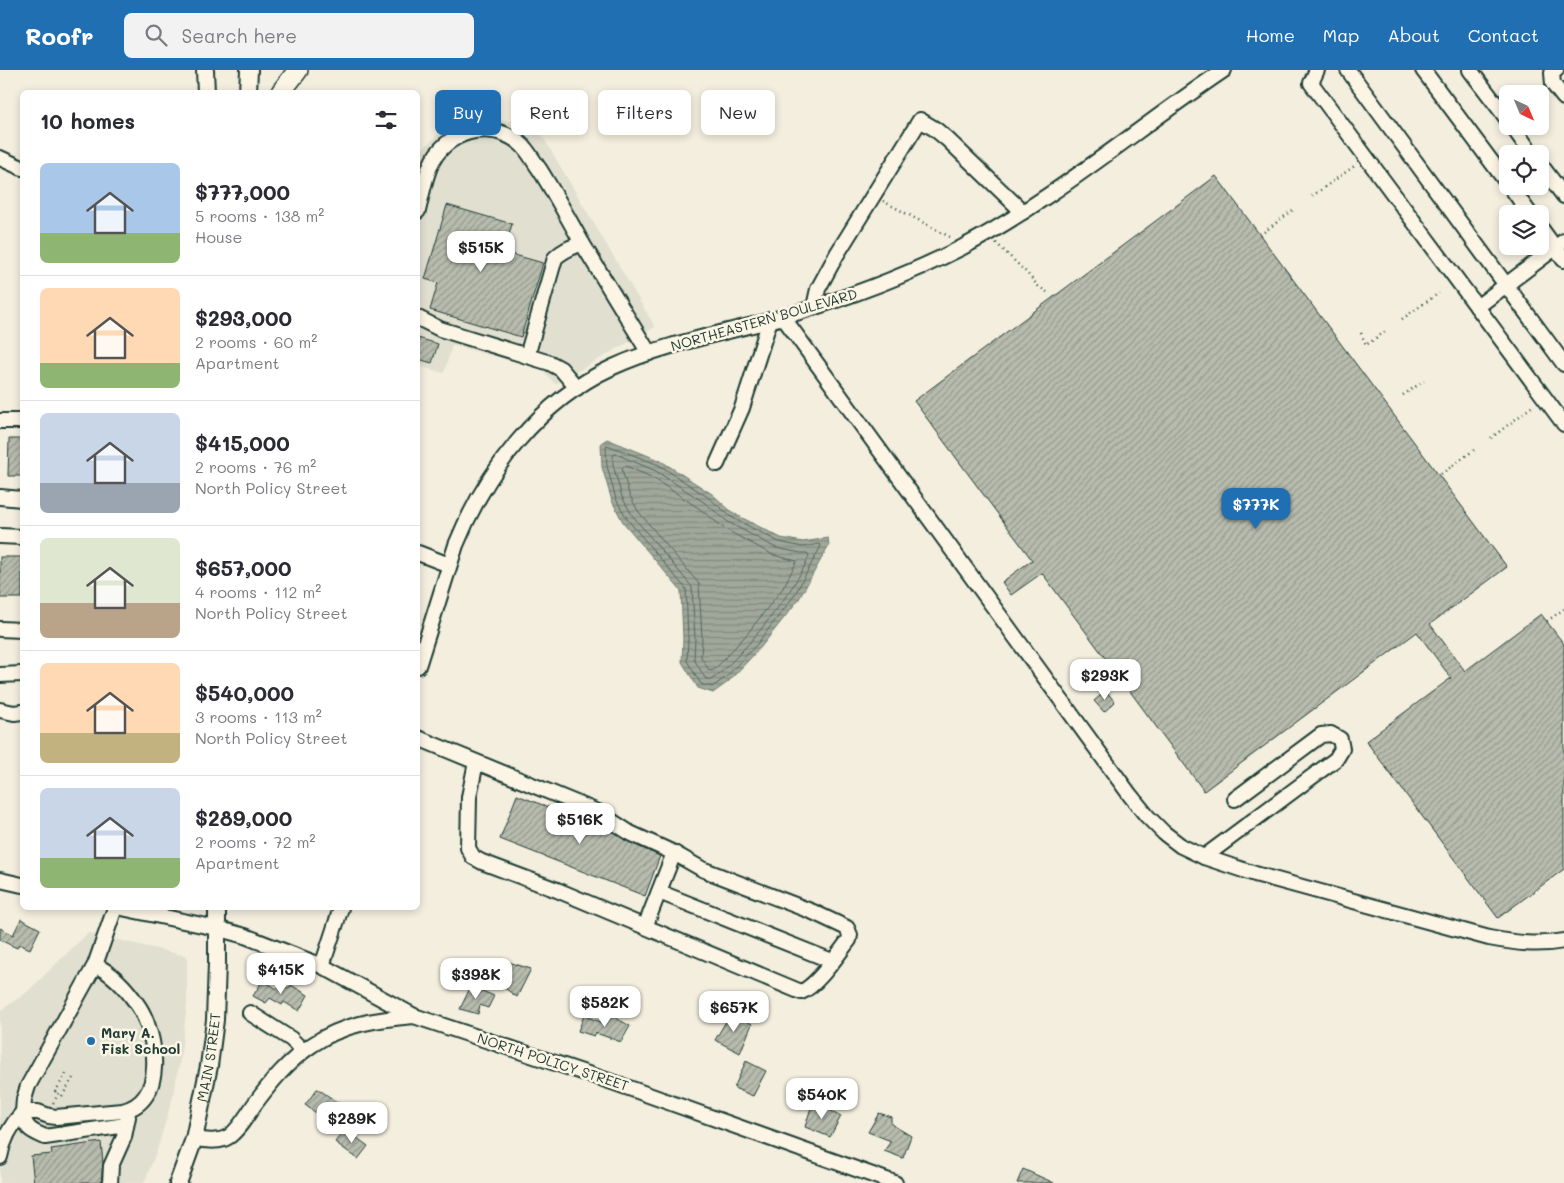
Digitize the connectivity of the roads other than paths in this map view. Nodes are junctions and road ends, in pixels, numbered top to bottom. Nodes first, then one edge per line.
1 (205, 70) edge
2 (249, 70) edge
3 (298, 70) edge
4 (1224, 70) edge
5 (1316, 70) edge
6 (1348, 70) edge
7 (1423, 70) edge
8 (1470, 70) edge
9 (1556, 70) edge
10 (206, 90) edge
11 (248, 90) edge
12 (283, 90) edge
13 (1564, 98) edge
14 (1499, 108) edge
15 (0, 158) edge
16 (20, 167) edge
17 (1499, 173) edge
18 (1549, 176) edge
19 (1516, 195) edge
20 (1564, 196) edge
21 (420, 203) edge
22 (1523, 205) edge
23 (1023, 212) junction
24 (1549, 235) edge
25 (582, 243) junction
26 (1560, 244) edge
27 (1564, 260) edge
28 (1506, 285) junction
29 (814, 307) junction
30 (1477, 307) junction
31 (776, 318) junction
32 (420, 319) edge
33 (649, 353) junction
34 (527, 356) junction
35 (1564, 364) edge
36 (577, 388) junction
37 (0, 421) edge
38 (20, 421) edge
39 (1564, 424) edge
40 (717, 464) dead end
41 (0, 498) edge
42 (20, 499) edge
43 (0, 536) edge
44 (20, 536) edge
45 (420, 554) edge
46 (449, 565) junction
47 (0, 629) edge
48 (20, 630) edge
49 (423, 632) edge
50 (420, 652) edge
51 (20, 674) edge
52 (0, 675) edge
53 (0, 710) edge
54 (20, 712) edge
55 (420, 739) edge
56 (476, 762) junction
57 (1235, 799) dead end
58 (674, 853) junction
59 (1204, 857) junction
60 (0, 880) edge
61 (20, 885) edge
62 (659, 892) junction
63 (115, 910) edge
64 (131, 910) edge
65 (217, 910) edge
66 (340, 910) edge
67 (645, 927) junction
68 (216, 928) junction
69 (1564, 941) edge
70 (832, 961) junction
71 (95, 965) junction
72 (322, 966) junction
73 (250, 1013) dead end
74 (414, 1016) junction
75 (303, 1051) junction
76 (131, 1109) junction
77 (24, 1112) junction
78 (126, 1125) junction
79 (194, 1139) junction
80 (0, 1156) edge
81 (110, 1183) edge
82 (178, 1183) edge
83 (895, 1183) edge

1 - 10 main road
2 - 11 main road
3 - 12 highway
4 - 23 street, NORTHEASTERN BOULEVARD
5 - 30 street
6 - 28 street
7 - 17 street
8 - 14 street
9 - 13 street
15 - 16 street
18 - 20 street
19 - 22 street
21 - 25 street
23 - 29 street, NORTHEASTERN BOULEVARD
23 - 29 street
24 - 26 street
25 - 33 street
25 - 34 street
26 - 27 street
26 - 28 street
28 - 30 street
28 - 35 street
29 - 31 street, NORTHEASTERN BOULEVARD
30 - 39 street
31 - 33 street, NORTHEASTERN BOULEVARD
31 - 40 street
31 - 59 street
32 - 34 street
33 - 36 street, NORTHEASTERN BOULEVARD
34 - 36 street
36 - 46 street, NORTHEASTERN BOULEVARD
37 - 38 street
41 - 42 street
43 - 44 street
45 - 46 street
46 - 49 street, NORTHEASTERN BOULEVARD
47 - 48 street
49 - 50 street, NORTHEASTERN BOULEVARD
51 - 52 street
53 - 54 street
55 - 56 street
56 - 58 street
56 - 67 street
57 - 59 street
58 - 62 street
58 - 70 street
59 - 69 street
60 - 61 street
62 - 67 street
62 - 70 street
63 - 71 street
64 - 68 street, NORTH POLICY STREET
65 - 68 main road, MAIN STREET
66 - 72 street
67 - 70 street
68 - 72 street, NORTH POLICY STREET
68 - 79 main road, MAIN STREET
71 - 76 street
71 - 77 street
72 - 74 street, NORTH POLICY STREET
73 - 75 street
74 - 75 street
74 - 83 street, NORTH POLICY STREET
75 - 79 street
76 - 77 street
76 - 78 street
77 - 78 street
77 - 80 street
78 - 81 street
79 - 82 main road, MAIN STREET

